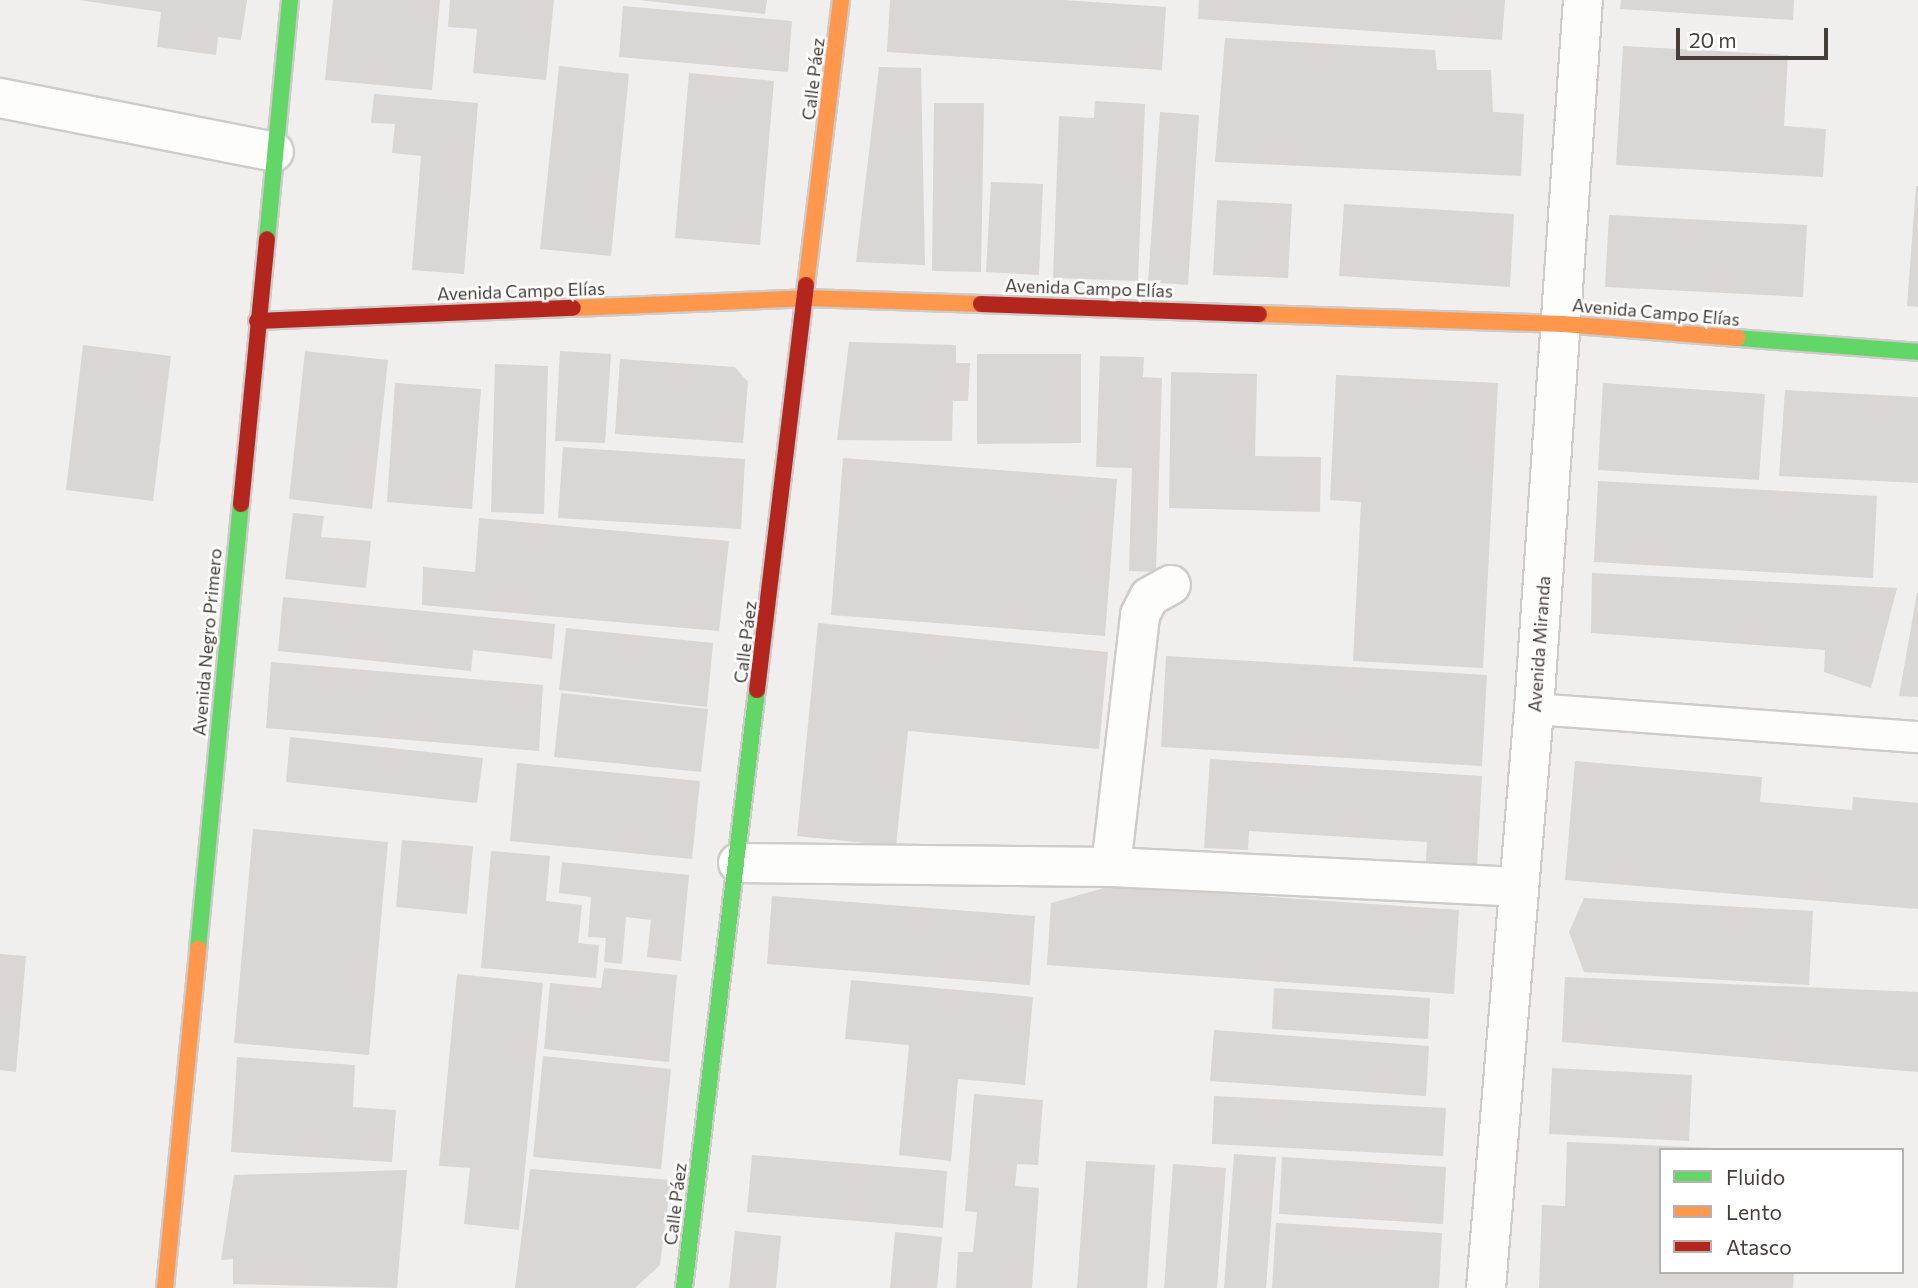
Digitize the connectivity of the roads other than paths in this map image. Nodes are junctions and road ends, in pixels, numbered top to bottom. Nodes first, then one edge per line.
1 (290, 0) edge
2 (841, 0) edge
3 (1583, 0) edge
4 (0, 98) edge
5 (274, 152) junction
6 (807, 298) junction
7 (257, 321) junction
8 (1563, 324) junction
9 (1918, 352) edge
10 (1171, 585) dead end
11 (1534, 709) junction
12 (1918, 737) edge
13 (738, 863) junction
14 (1111, 867) junction
15 (1518, 887) junction
16 (165, 1288) edge
17 (684, 1288) edge
18 (1486, 1288) edge

1 - 5 street, Avenida Negro Primero
2 - 6 street, Calle Páez
3 - 8 street, Avenida Miranda
4 - 5 street
5 - 7 street, Avenida Negro Primero
6 - 7 street, Avenida Campo Elías
6 - 8 street, Avenida Campo Elías
6 - 13 street, Calle Páez
7 - 16 street, Avenida Negro Primero
8 - 9 street, Avenida Campo Elías
8 - 11 street, Avenida Miranda
10 - 14 street
11 - 12 lane
11 - 15 street, Avenida Miranda
13 - 14 street
13 - 17 street, Calle Páez
14 - 15 street
15 - 18 street, Avenida Miranda

